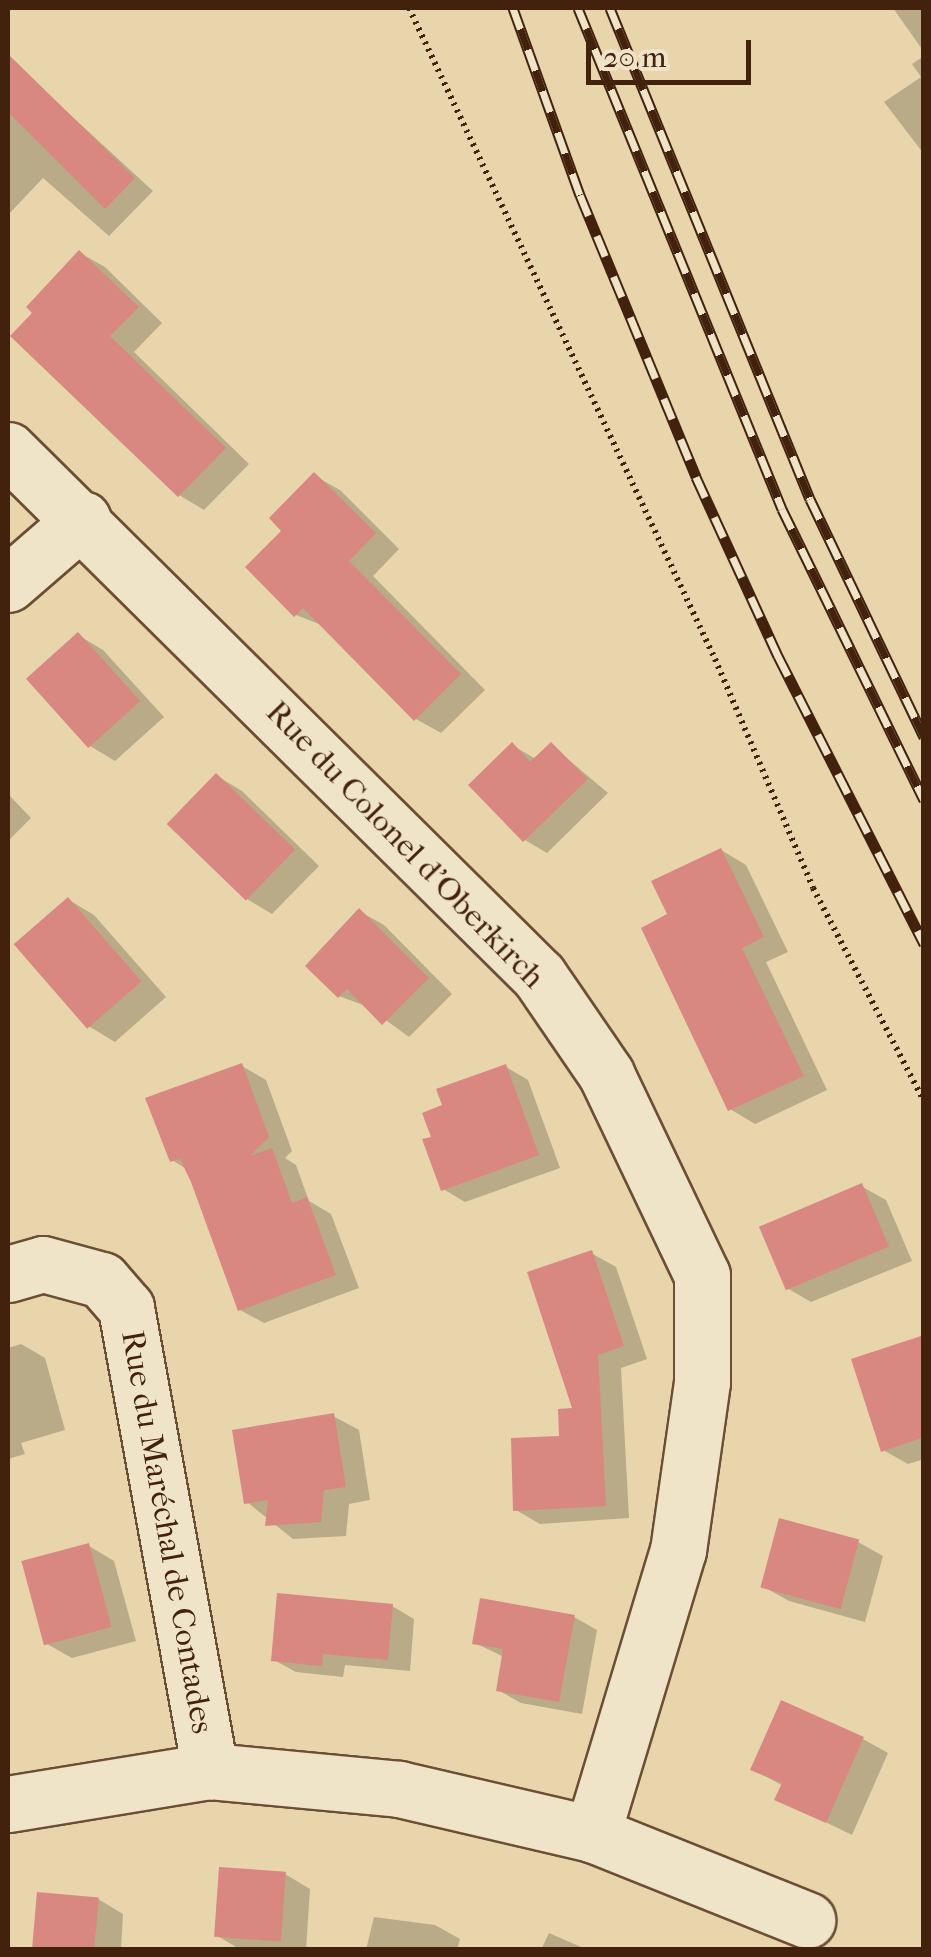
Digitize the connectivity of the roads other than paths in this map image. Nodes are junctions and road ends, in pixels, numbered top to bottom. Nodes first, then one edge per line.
1 (8, 450) edge
2 (83, 519) junction
3 (8, 584) edge
4 (8, 1274) edge
5 (210, 1771) junction
6 (8, 1804) edge
7 (592, 1834) junction
8 (807, 1920) dead end

1 - 2 street, Rue du Colonel d'Oberkirch
2 - 3 street
2 - 7 street, Rue du Colonel d'Oberkirch
4 - 5 street, Rue du Maréchal de Contades
5 - 6 street
5 - 7 street
7 - 8 street

